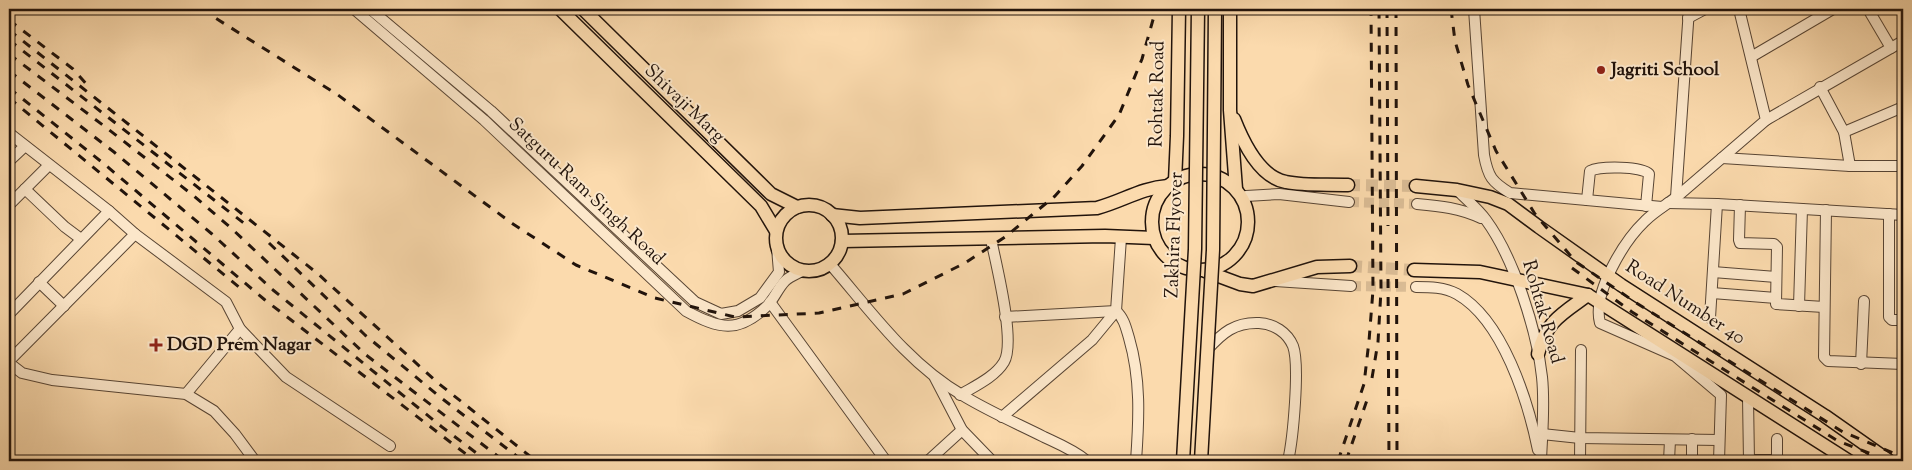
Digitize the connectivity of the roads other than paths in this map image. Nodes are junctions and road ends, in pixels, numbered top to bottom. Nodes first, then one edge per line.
1 (354, 9) edge
2 (370, 9) edge
3 (560, 9) edge
4 (583, 9) edge
5 (1179, 9) edge
6 (1198, 9) edge
7 (1215, 9) edge
8 (1230, 9) edge
9 (1474, 9) edge
10 (1705, 9) edge
11 (1739, 9) edge
12 (1833, 9) edge
13 (1868, 9) edge
14 (1689, 13) edge
15 (1903, 41) edge
16 (1890, 48) junction
17 (1751, 57) junction
18 (1820, 87) junction
19 (1903, 107) edge
20 (1230, 110) junction
21 (1766, 120) junction
22 (1844, 132) junction
23 (9, 133) edge
24 (25, 146) junction
25 (1722, 158) junction
26 (9, 161) edge
27 (49, 165) junction
28 (1850, 166) junction
29 (1903, 166) edge
30 (1171, 183) junction
31 (1293, 183) junction
32 (1348, 185) tunnel mouth
33 (1416, 186) tunnel mouth
34 (25, 189) junction
35 (1236, 189) junction
36 (1457, 190) junction
37 (1279, 194) junction
38 (1244, 200) junction
39 (1587, 200) junction
40 (1349, 202) tunnel mouth
41 (1669, 202) junction
42 (1417, 204) tunnel mouth
43 (1718, 204) junction
44 (9, 205) edge
45 (1740, 205) junction
46 (1646, 206) junction
47 (797, 208) junction
48 (1802, 208) junction
49 (1826, 210) junction
50 (109, 211) junction
51 (1889, 214) junction
52 (832, 215) junction
53 (1903, 215) edge
54 (1486, 220) junction
55 (776, 231) junction
56 (135, 234) junction
57 (1121, 238) junction
58 (1154, 238) junction
59 (81, 239) junction
60 (991, 239) junction
61 (842, 241) junction
62 (777, 248) junction
63 (830, 264) junction
64 (1350, 266) tunnel mouth
65 (1414, 270) tunnel mouth
66 (802, 271) junction
67 (1205, 271) junction
68 (1713, 272) junction
69 (1608, 275) junction
70 (1776, 277) junction
71 (1516, 278) junction
72 (1274, 281) junction
73 (39, 282) junction
74 (1351, 286) tunnel mouth
75 (1416, 286) tunnel mouth
76 (1712, 293) junction
77 (1588, 295) junction
78 (1776, 298) junction
79 (1864, 301) dead end
80 (770, 302) junction
81 (1600, 302) junction
82 (64, 306) junction
83 (1799, 306) junction
84 (1824, 307) junction
85 (1116, 311) junction
86 (9, 314) edge
87 (1005, 317) junction
88 (1710, 318) dead end
89 (1903, 320) edge
90 (240, 329) junction
91 (1207, 350) junction
92 (1582, 350) dead end
93 (1538, 354) junction
94 (9, 362) edge
95 (1861, 364) junction
96 (1903, 364) edge
97 (934, 376) junction
98 (186, 394) junction
99 (960, 395) junction
100 (1748, 398) junction
101 (1002, 417) junction
102 (962, 430) junction
103 (1542, 434) junction
104 (1580, 438) junction
105 (1692, 439) junction
106 (1777, 439) dead end
107 (1670, 440) junction
108 (1719, 440) junction
109 (390, 446) dead end
110 (1749, 460) edge
111 (255, 461) edge
112 (886, 461) edge
113 (928, 461) edge
114 (992, 461) edge
115 (1087, 461) edge
116 (1136, 461) edge
117 (1183, 461) edge
118 (1202, 461) edge
119 (1288, 461) edge
120 (1541, 461) edge
121 (1580, 461) edge
122 (1669, 461) edge
123 (1692, 461) edge
124 (1719, 461) edge
125 (1777, 461) edge
126 (1848, 461) edge
127 (1889, 461) edge

1 - 80 street, Satguru Ram Singh Road
2 - 62 street, Satguru Ram Singh Road
3 - 55 main road, Shivaji Marg
4 - 47 main road, Shivaji Marg
5 - 30 main road, Rohtak Road
6 - 117 main road, Zakhira Flyover, bridge
7 - 91 main road, Zakhira Flyover, bridge
8 - 20 main road
9 - 39 street
10 - 14 street
11 - 17 street
12 - 17 street
13 - 16 street
14 - 41 street
15 - 16 street
16 - 18 street
17 - 21 street
18 - 21 street
18 - 22 street
19 - 22 street
20 - 31 main road
20 - 35 main road
21 - 25 street
22 - 28 street
23 - 24 street
24 - 26 street
24 - 27 street
25 - 28 street
25 - 41 street
27 - 34 street
27 - 50 street
28 - 29 street
30 - 35 main road
30 - 52 main road
30 - 58 main road
31 - 32 main road
31 - 37 main road
33 - 36 main road, Road Number 40
34 - 44 street
34 - 59 street
35 - 38 main road
36 - 54 street, Rohtak Road
36 - 69 main road, Road Number 40
37 - 38 street
37 - 40 street
38 - 67 main road
39 - 46 street
39 - 46 street
41 - 43 street
41 - 46 street
41 - 69 street
42 - 54 street
43 - 45 street
43 - 68 street
45 - 48 street
45 - 70 street
47 - 52 main road
47 - 55 main road
48 - 49 street
48 - 83 street
49 - 51 street
49 - 84 street
50 - 56 street
50 - 59 street
51 - 53 street
51 - 89 street
52 - 61 main road
54 - 71 street, Rohtak Road
55 - 62 main road
56 - 82 street
56 - 90 street
57 - 58 main road
57 - 60 main road
57 - 85 street
58 - 67 main road
59 - 73 street
60 - 61 main road
60 - 87 street
61 - 63 main road
62 - 66 main road
63 - 66 main road
63 - 97 street
64 - 72 main road
65 - 71 main road
66 - 80 street, Satguru Ram Singh Road
67 - 72 main road
68 - 70 street
68 - 76 street
69 - 81 street
69 - 127 main road, Road Number 40
70 - 78 street
71 - 77 main road
71 - 93 street, Rohtak Road
72 - 74 street
73 - 82 street
73 - 86 street
75 - 120 street
76 - 78 street
76 - 88 street
77 - 81 main road
77 - 93 main road
78 - 83 street
79 - 95 street
80 - 112 street
81 - 100 main road
81 - 108 street
82 - 94 street
83 - 84 street
84 - 95 street
85 - 87 street
85 - 101 street
85 - 116 street
87 - 99 street
90 - 98 street
90 - 109 street
91 - 118 main road, Zakhira Flyover, bridge
91 - 119 street
92 - 104 street
93 - 103 street, Rohtak Road
94 - 98 street
95 - 96 street
97 - 99 street
97 - 102 street
98 - 111 street
99 - 101 street
100 - 110 street
100 - 126 main road
101 - 115 street
102 - 113 street
102 - 114 street
103 - 104 street
103 - 120 street, Rohtak Road
104 - 107 street
104 - 121 street
105 - 107 street
105 - 108 street
105 - 123 street
106 - 125 street
107 - 122 street
108 - 124 street
110 - 125 street

